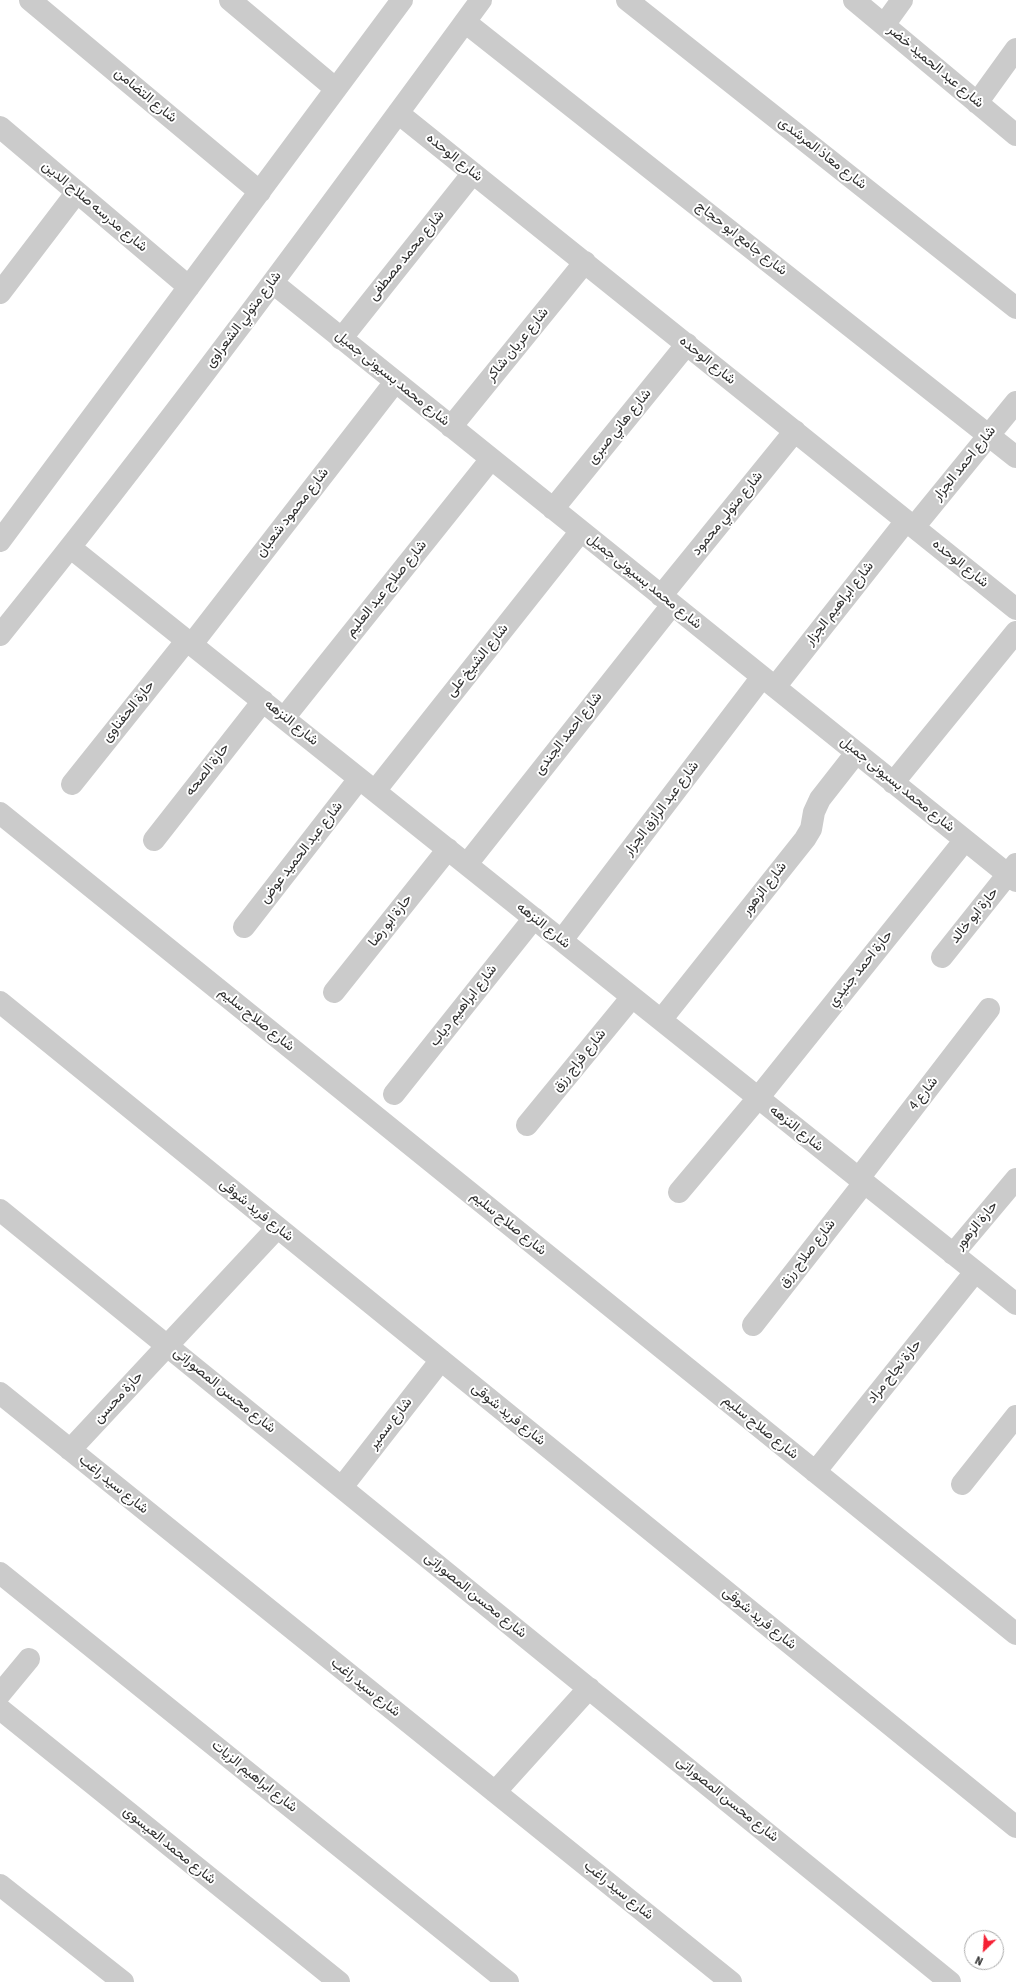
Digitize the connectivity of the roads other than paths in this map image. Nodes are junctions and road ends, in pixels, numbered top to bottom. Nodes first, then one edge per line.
1 (30, 0) edge
2 (230, 0) edge
3 (402, 0) edge
4 (481, 0) edge
5 (627, 0) edge
6 (854, 0) edge
7 (902, 0) edge
8 (465, 22) junction
9 (884, 25) junction
10 (1016, 48) edge
11 (336, 89) junction
12 (977, 103) junction
13 (398, 113) junction
14 (0, 127) edge
15 (1016, 135) edge
16 (473, 173) junction
17 (76, 192) junction
18 (260, 192) junction
19 (584, 262) junction
20 (272, 283) junction
21 (189, 287) junction
22 (0, 293) edge
23 (1016, 308) edge
24 (341, 339) junction
25 (687, 344) junction
26 (394, 382) junction
27 (1016, 402) edge
28 (451, 427) junction
29 (795, 432) junction
30 (989, 435) junction
31 (1016, 457) edge
32 (491, 459) junction
33 (553, 509) junction
34 (7, 518) edge
35 (910, 524) junction
36 (581, 531) junction
37 (0, 541) edge
38 (71, 548) junction
39 (667, 600) junction
40 (1016, 609) edge
41 (1016, 632) edge
42 (0, 635) edge
43 (189, 642) junction
44 (768, 682) junction
45 (263, 701) junction
46 (284, 718) junction
47 (856, 753) junction
48 (893, 783) junction
49 (72, 784) dead end
50 (367, 785) junction
51 (0, 813) edge
52 (154, 840) dead end
53 (965, 840) junction
54 (448, 849) junction
55 (467, 864) junction
56 (1013, 873) edge
57 (534, 918) junction
58 (244, 927) dead end
59 (562, 940) junction
60 (942, 957) dead end
61 (334, 992) dead end
62 (632, 997) junction
63 (0, 1002) edge
64 (989, 1009) dead end
65 (661, 1020) junction
66 (394, 1094) dead end
67 (758, 1098) junction
68 (528, 1125) dead end
69 (1016, 1179) edge
70 (861, 1181) junction
71 (679, 1192) dead end
72 (0, 1210) edge
73 (276, 1228) junction
74 (953, 1254) junction
75 (975, 1272) junction
76 (1016, 1304) edge
77 (753, 1325) dead end
78 (168, 1345) junction
79 (440, 1360) junction
80 (0, 1393) edge
81 (1016, 1416) edge
82 (70, 1450) junction
83 (815, 1472) junction
84 (962, 1484) dead end
85 (342, 1487) junction
86 (0, 1572) edge
87 (1016, 1634) edge
88 (29, 1659) dead end
89 (589, 1688) junction
90 (0, 1694) edge
91 (0, 1709) edge
92 (495, 1792) junction
93 (1016, 1827) edge
94 (0, 1885) edge
95 (123, 1982) edge
96 (339, 1982) edge
97 (508, 1982) edge
98 (732, 1982) edge
99 (950, 1982) edge

1 - 18 street, شارع التضامن
2 - 11 street
3 - 11 street
4 - 8 street, شارع متولي الشعراوى
5 - 23 street, شارع معاذ المرشدى
6 - 9 street, شارع عبد الحميد خضر
7 - 9 street
8 - 13 street, شارع متولي الشعراوى
8 - 30 street, شارع جامع ابو حجاج
9 - 12 street, شارع عبد الحميد خضر
10 - 12 street
11 - 18 street
12 - 15 street, شارع عبد الحميد خضر
13 - 16 street, شارع الوحده
13 - 20 street, شارع متولي الشعراوى
14 - 17 street, شارع مدرسه صلاح الدين
16 - 19 street, شارع الوحده
16 - 24 street, شارع محمد مصطفى
17 - 21 street, شارع مدرسه صلاح الدين
17 - 22 street
18 - 21 street
19 - 25 street, شارع الوحده
19 - 28 street, شارع عريان شاكر
20 - 24 street, شارع محمد بسيونى جميل
20 - 38 street, شارع متولي الشعراوى
21 - 34 street
24 - 26 street, شارع محمد بسيونى جميل
25 - 29 street, شارع الوحده
25 - 33 street, شارع هاني صبرى
26 - 28 street, شارع محمد بسيونى جميل
26 - 43 street, شارع محمود شعبان
27 - 30 street, شارع احمد الجزار
28 - 32 street, شارع محمد بسيونى جميل
29 - 35 street, شارع الوحده
29 - 39 street, شارع متولي محمود
30 - 31 street, شارع جامع ابو حجاج
30 - 35 street, شارع احمد الجزار
32 - 33 street, شارع محمد بسيونى جميل
32 - 46 street, شارع صلاح عبد العليم
33 - 36 street, شارع محمد بسيونى جميل
34 - 37 street
35 - 40 street, شارع الوحده
35 - 44 street, شارع ابراهيم الجزار
36 - 39 street, شارع محمد بسيونى جميل
36 - 50 street, شارع الشيخ على
38 - 42 street, شارع متولي الشعراوى
38 - 43 street, شارع النزهه
39 - 44 street, شارع محمد بسيونى جميل
39 - 55 street, شارع احمد الجندى
41 - 48 street
43 - 45 street, شارع النزهه
43 - 49 street, حارة الحفناوى
44 - 47 street, شارع محمد بسيونى جميل
44 - 59 street, شارع عبد الرازق الجزار
45 - 46 street, شارع النزهه
45 - 52 street, حارة الصحه
46 - 50 street, شارع النزهه
47 - 48 street, شارع محمد بسيونى جميل
47 - 65 street, شارع الزهور
48 - 53 street, شارع محمد بسيونى جميل
50 - 54 street, شارع النزهه
50 - 58 street, شارع عبد الحميد عوض
51 - 83 street, شارع صلاح سليم
53 - 56 street, شارع محمد بسيونى جميل
53 - 67 street, حارة احمد جنيدي
54 - 55 street, شارع النزهه
54 - 61 street, حارة ابو رضا
55 - 57 street, شارع النزهه
56 - 60 street, حارة ابو خالد
57 - 59 street, شارع النزهه
57 - 66 street, شارع ابراهيم دياب
59 - 62 street, شارع النزهه
62 - 65 street, شارع النزهه
62 - 68 street, شارع فراج رزق
63 - 73 street, شارع فريد شوقى
64 - 70 street, شارع 4
65 - 67 street, شارع النزهه
67 - 70 street, شارع النزهه
67 - 71 street, حارة احمد جنيدي
69 - 74 street, حارة الزهور
70 - 74 street, شارع النزهه
70 - 77 street, شارع صلاح رزق
72 - 78 street, شارع محسن المصوراتى
73 - 78 street
73 - 79 street, شارع فريد شوقى
74 - 75 street, شارع النزهه
75 - 76 street, شارع النزهه
75 - 83 street, حارة نجاح مراد
78 - 82 street, حارة محسن
78 - 85 street, شارع محسن المصوراتى
79 - 85 street, شارع سمير
79 - 93 street, شارع فريد شوقى
80 - 82 street, شارع سيد راغب
81 - 84 street
82 - 92 street, شارع سيد راغب
83 - 87 street, شارع صلاح سليم
85 - 89 street, شارع محسن المصوراتى
86 - 97 street, شارع ابراهيم الزيات
88 - 90 street
89 - 92 street
89 - 99 street, شارع محسن المصوراتى
91 - 96 street, شارع محمد العيسوى
92 - 98 street, شارع سيد راغب
94 - 95 street

